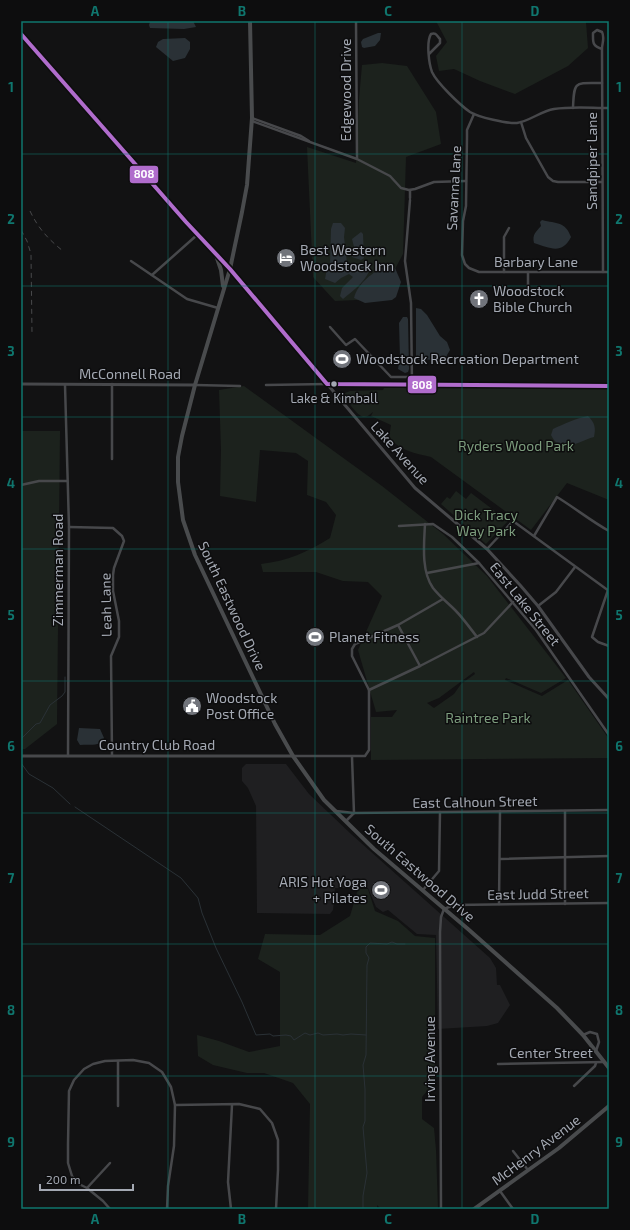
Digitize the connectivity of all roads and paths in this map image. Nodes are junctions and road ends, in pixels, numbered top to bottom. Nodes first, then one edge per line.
1 (250, 21) edge
2 (356, 21) edge
3 (21, 34) edge
4 (602, 49) junction
5 (428, 54) junction
6 (602, 83) junction
7 (573, 108) junction
8 (602, 108) junction
9 (609, 108) edge
10 (474, 114) junction
11 (252, 119) junction
12 (521, 122) junction
13 (357, 159) junction
14 (466, 181) junction
15 (602, 182) junction
16 (410, 190) junction
17 (509, 228) dead end
18 (197, 235) junction
19 (216, 255) junction
20 (131, 261) dead end
21 (465, 264) joint
22 (230, 269) junction
23 (504, 272) junction
24 (528, 272) junction
25 (603, 272) junction
26 (609, 272) edge
27 (152, 274) junction
28 (528, 289) dead end
29 (223, 291) junction
30 (218, 308) junction
31 (330, 326) dead end
32 (412, 377) junction
33 (21, 384) edge
34 (112, 384) junction
35 (326, 384) junction
36 (65, 385) junction
37 (195, 385) junction
38 (266, 385) dead end
39 (412, 385) junction
40 (240, 386) dead end
41 (609, 386) edge
42 (112, 459) dead end
43 (67, 482) junction
44 (21, 484) edge
45 (425, 524) junction
46 (399, 526) dead end
47 (68, 527) junction
48 (609, 531) edge
49 (534, 536) junction
50 (487, 549) junction
51 (479, 563) junction
52 (575, 567) junction
53 (427, 573) junction
54 (608, 590) edge
55 (443, 599) junction
56 (513, 602) junction
57 (538, 606) junction
58 (398, 625) junction
59 (477, 637) junction
60 (609, 646) edge
61 (420, 666) junction
62 (369, 690) junction
63 (609, 699) edge
64 (609, 735) edge
65 (112, 755) junction
66 (21, 756) edge
67 (68, 756) junction
68 (292, 756) junction
69 (352, 757) junction
70 (334, 810) junction
71 (609, 810) edge
72 (565, 811) junction
73 (354, 812) junction
74 (440, 812) junction
75 (500, 812) junction
76 (346, 821) junction
77 (609, 856) edge
78 (565, 858) junction
79 (500, 859) junction
80 (423, 890) junction
81 (609, 903) edge
82 (500, 904) junction
83 (565, 904) junction
84 (444, 909) junction
85 (583, 1035) junction
86 (596, 1052) junction
87 (118, 1061) junction
88 (604, 1062) junction
89 (596, 1063) junction
90 (498, 1064) dead end
91 (609, 1068) edge
92 (574, 1086) dead end
93 (175, 1105) junction
94 (232, 1105) junction
95 (118, 1106) dead end
96 (609, 1106) edge
97 (513, 1151) dead end
98 (110, 1163) dead end
99 (528, 1171) junction
100 (87, 1188) junction
101 (500, 1191) junction
102 (110, 1209) edge
103 (167, 1209) edge
104 (231, 1209) edge
105 (276, 1209) edge
106 (441, 1209) edge
107 (474, 1209) edge
108 (513, 1209) edge

1 - 11 main road, South Eastwood Drive
2 - 13 street, Edgewood Drive
3 - 18 street, Lake Avenue
4 - 4 street, Sandpiper Lane
4 - 6 street, Sandpiper Lane
5 - 5 street
5 - 10 street
6 - 7 street
6 - 8 street, Sandpiper Lane
7 - 8 street
7 - 12 street
8 - 9 street
8 - 15 street, Sandpiper Lane
10 - 12 street
10 - 14 street, Savanna lane
11 - 13 street
11 - 22 main road, South Eastwood Drive
12 - 15 street
13 - 16 street
14 - 16 street
14 - 21 street, Savanna lane
15 - 25 street, Sandpiper Lane
16 - 32 street
17 - 23 street
18 - 19 street, Lake Avenue
18 - 27 street
19 - 22 street, Lake Avenue
19 - 29 main road
20 - 27 street
21 - 23 street, Barbary Lane
22 - 29 main road, South Eastwood Drive
22 - 35 street, Lake Avenue
23 - 24 street, Barbary Lane
24 - 25 street, Barbary Lane
24 - 28 street
25 - 26 street, Barbary Lane
27 - 30 street
29 - 30 main road, South Eastwood Drive
30 - 37 main road, South Eastwood Drive
31 - 32 street
32 - 39 street
33 - 36 street, McConnell Road
34 - 36 street, McConnell Road
34 - 37 street, McConnell Road
34 - 42 street
35 - 38 street
35 - 39 street
35 - 50 street, Lake Avenue
36 - 43 street, Zimmerman Road
37 - 40 street, McConnell Road
37 - 68 main road, South Eastwood Drive
39 - 41 street
43 - 44 street
43 - 47 street, Zimmerman Road
45 - 46 street, East Lake Street
45 - 51 street, East Lake Street
45 - 53 street
47 - 65 street, Leah Lane
47 - 67 street, Zimmerman Road
48 - 49 street
49 - 50 street
49 - 52 street
50 - 57 street, Lake Avenue
51 - 53 street
51 - 56 street, East Lake Street
52 - 54 street
52 - 57 street
53 - 55 street
54 - 60 street
55 - 58 street
55 - 59 street
56 - 59 street
56 - 64 street, East Lake Street
57 - 63 street, Lake Avenue
58 - 61 street
58 - 62 street
59 - 61 street
61 - 62 street
62 - 69 street
65 - 67 street, Country Club Road
65 - 68 street, Country Club Road
66 - 67 street, Country Club Road
68 - 69 street
68 - 70 main road, South Eastwood Drive
69 - 73 street
70 - 73 street, East Calhoun Street
70 - 76 main road, South Eastwood Drive
71 - 72 street, East Calhoun Street
72 - 75 street, East Calhoun Street
72 - 78 street
73 - 74 street, East Calhoun Street
73 - 76 street
74 - 75 street, East Calhoun Street
74 - 80 street
75 - 79 street
76 - 80 main road, South Eastwood Drive
77 - 78 street
78 - 79 street
78 - 83 street
79 - 82 street
80 - 84 main road, South Eastwood Drive
81 - 83 street, East Judd Street
82 - 83 street, East Judd Street
82 - 84 street, East Judd Street
84 - 85 main road, South Eastwood Drive
84 - 106 street, Irving Avenue
85 - 86 main road, South Eastwood Drive
85 - 86 street
86 - 88 main road, South Eastwood Drive
87 - 93 street
87 - 95 street
87 - 100 street
88 - 89 street, Center Street
88 - 91 main road, South Eastwood Drive
89 - 90 street, Center Street
89 - 92 street
93 - 94 street
93 - 103 street
94 - 104 street
94 - 105 street
96 - 99 main road, McHenry Avenue
97 - 99 street
98 - 100 street
99 - 101 main road, McHenry Avenue
100 - 102 street
101 - 107 main road, McHenry Avenue
101 - 108 street

